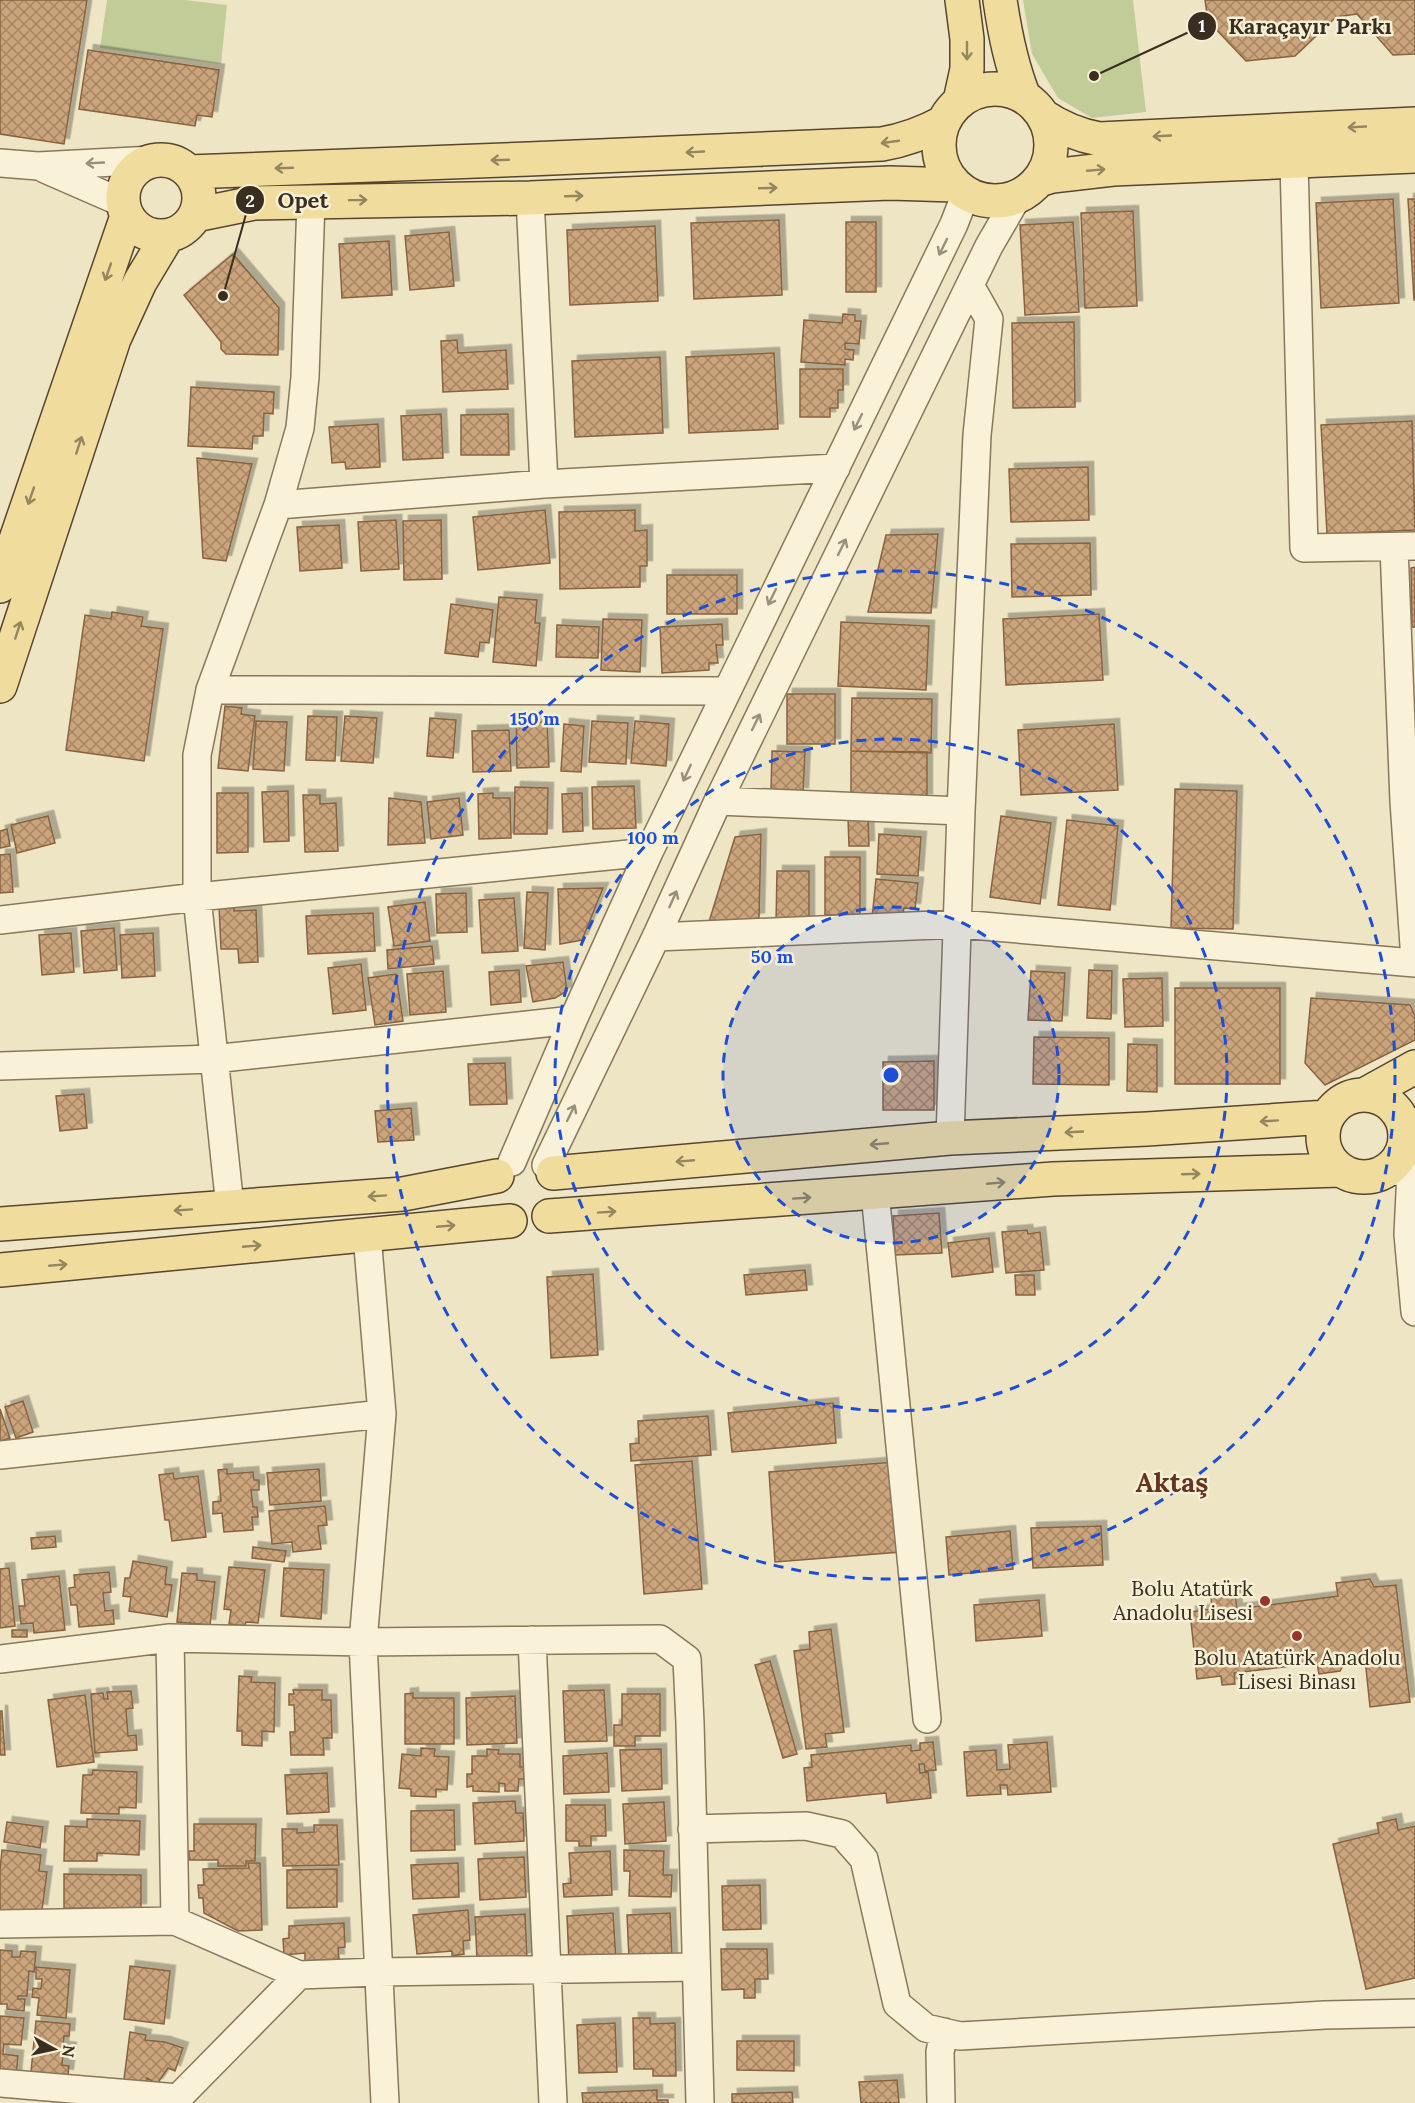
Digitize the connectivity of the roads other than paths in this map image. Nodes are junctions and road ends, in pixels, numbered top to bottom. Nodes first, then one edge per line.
1 (962, 0) edge
2 (1000, 0) edge
3 (1033, 107) junction
4 (952, 112) junction
5 (1415, 124) edge
6 (1415, 156) edge
7 (153, 160) junction
8 (1294, 162) junction
9 (0, 163) edge
10 (38, 166) junction
11 (189, 171) junction
12 (1028, 188) junction
13 (961, 189) junction
14 (530, 198) junction
15 (311, 201) junction
16 (125, 210) junction
17 (195, 214) junction
18 (167, 237) junction
19 (970, 285) junction
20 (836, 468) junction
21 (544, 484) junction
22 (278, 505) junction
23 (1404, 547) edge
24 (0, 586) edge
25 (0, 686) edge
26 (210, 690) junction
27 (726, 691) junction
28 (717, 801) junction
29 (1410, 801) edge
30 (961, 811) junction
31 (649, 852) junction
32 (197, 897) junction
33 (0, 920) edge
34 (959, 924) junction
35 (656, 937) junction
36 (1415, 961) edge
37 (573, 1020) junction
38 (213, 1059) junction
39 (0, 1066) edge
40 (1415, 1067) edge
41 (1366, 1094) junction
42 (1406, 1103) edge
43 (1327, 1117) junction
44 (950, 1138) junction
45 (1406, 1160) edge
46 (505, 1169) junction
47 (549, 1169) junction
48 (1340, 1170) junction
49 (875, 1193) junction
50 (230, 1207) junction
51 (549, 1216) junction
52 (510, 1221) junction
53 (0, 1224) edge
54 (367, 1235) junction
55 (0, 1270) edge
56 (1415, 1312) edge
57 (382, 1414) junction
58 (0, 1455) edge
59 (170, 1638) junction
60 (532, 1640) junction
61 (363, 1642) junction
62 (0, 1659) edge
63 (927, 1719) dead end
64 (692, 1828) junction
65 (175, 1921) junction
66 (0, 1924) edge
67 (696, 1968) junction
68 (546, 1969) junction
69 (378, 1972) junction
70 (299, 1975) junction
71 (1415, 2013) edge
72 (944, 2032) junction
73 (0, 2083) edge
74 (178, 2101) edge
75 (385, 2103) edge
76 (553, 2103) edge
77 (700, 2103) edge
78 (941, 2103) edge

1 -> 4 main road
2 - 3 main road
3 - 4 main road
5 -> 3 main road
3 - 12 main road
4 -> 11 main road
4 - 13 main road
6 - 8 main road
7 -> 10 street
7 - 11 main road
7 - 16 main road
12 -> 8 main road
8 - 23 street
9 - 10 street
10 - 16 street
11 - 17 main road
12 - 13 main road
12 - 19 street
14 -> 13 main road
13 -> 20 street
15 -> 14 main road
14 - 21 street
15 - 17 main road
15 - 22 street
16 - 18 main road
16 -> 24 main road
17 - 18 main road
25 -> 18 main road
28 -> 19 street
19 - 30 street
20 - 21 street
20 -> 27 street
21 - 22 street
22 - 26 street
23 - 29 street
26 - 27 street
26 - 32 street
27 -> 31 street
28 - 30 street
35 -> 28 street
29 - 36 street
30 - 34 street
31 - 32 street
31 - 37 street
32 - 33 street
32 - 38 street
34 - 35 street
34 - 36 street
34 - 44 street
47 -> 35 street
37 - 38 street
37 - 46 street
38 - 39 street
38 - 50 street
40 - 41 main road
41 - 42 main road
41 - 43 main road
42 - 45 main road
43 -> 44 main road
43 - 48 main road
44 -> 47 main road
45 - 48 main road
45 - 56 street
46 - 47 main road
46 -> 50 main road
46 - 52 main road
47 - 51 main road
49 -> 48 main road
51 -> 49 main road
49 - 63 street
50 -> 53 main road
51 - 52 main road
54 -> 52 main road
55 -> 54 main road
54 - 57 street
57 - 58 street
57 - 61 street
59 - 61 street
59 - 62 street
59 - 65 street
60 - 61 street
60 - 64 street
60 - 68 street
61 - 69 street
64 - 67 street
64 - 72 street
65 - 66 street
65 - 70 street
67 - 68 street
67 - 77 street
68 - 69 street
68 - 76 street
69 - 70 street
69 - 75 street
70 - 74 street
71 - 72 street
72 - 78 street
73 - 74 street

